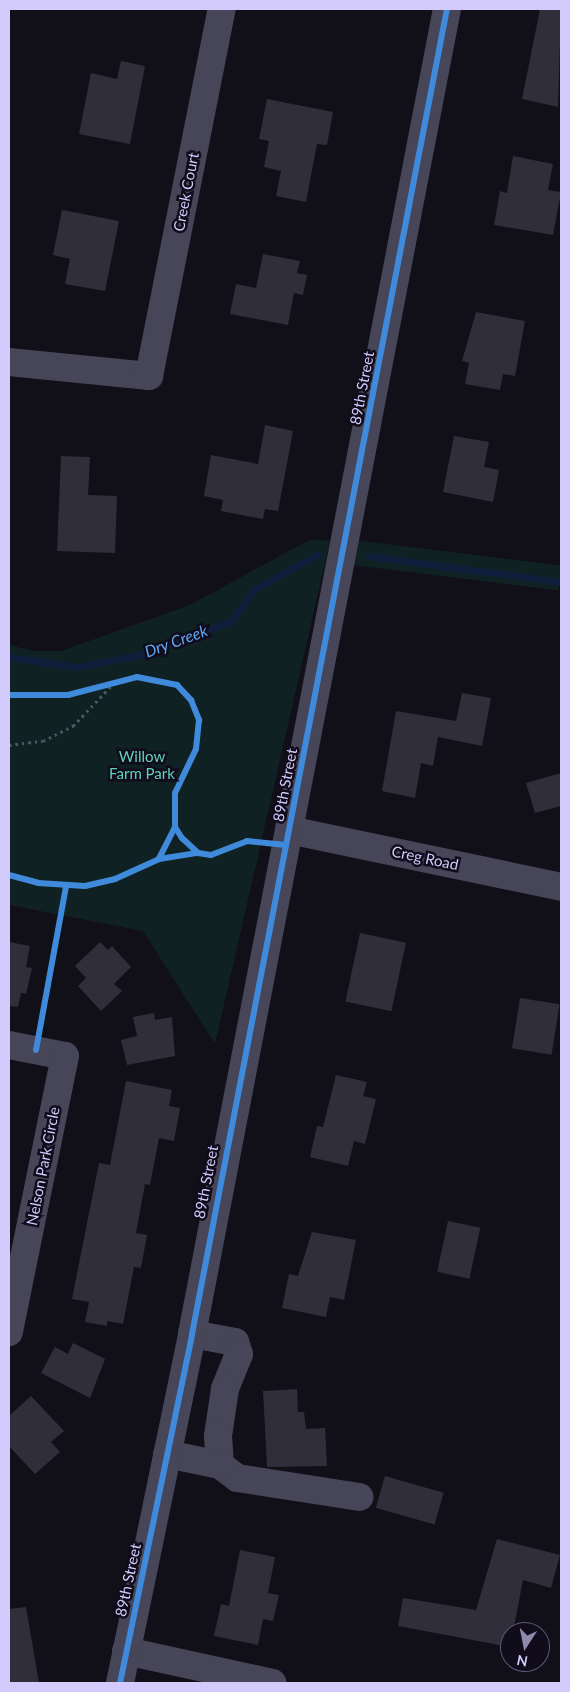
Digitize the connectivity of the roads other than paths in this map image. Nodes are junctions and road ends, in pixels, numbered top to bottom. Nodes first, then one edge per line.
1 (222, 9) edge
2 (447, 9) edge
3 (9, 362) edge
4 (288, 830) junction
5 (561, 887) edge
6 (9, 1045) edge
7 (9, 1332) edge
8 (192, 1334) junction
9 (167, 1454) junction
10 (220, 1465) junction
11 (360, 1498) dead end
12 (126, 1651) junction
13 (120, 1683) edge
14 (273, 1683) edge

1 - 3 street, Creek Court
2 - 4 street, 89th Street
4 - 5 street, Creg Road
4 - 8 street, 89th Street
6 - 7 street, Nelson Park Circle
8 - 9 street, 89th Street
8 - 10 street
9 - 10 street
9 - 12 street, 89th Street
10 - 11 street
12 - 13 street, 89th Street
12 - 14 street

